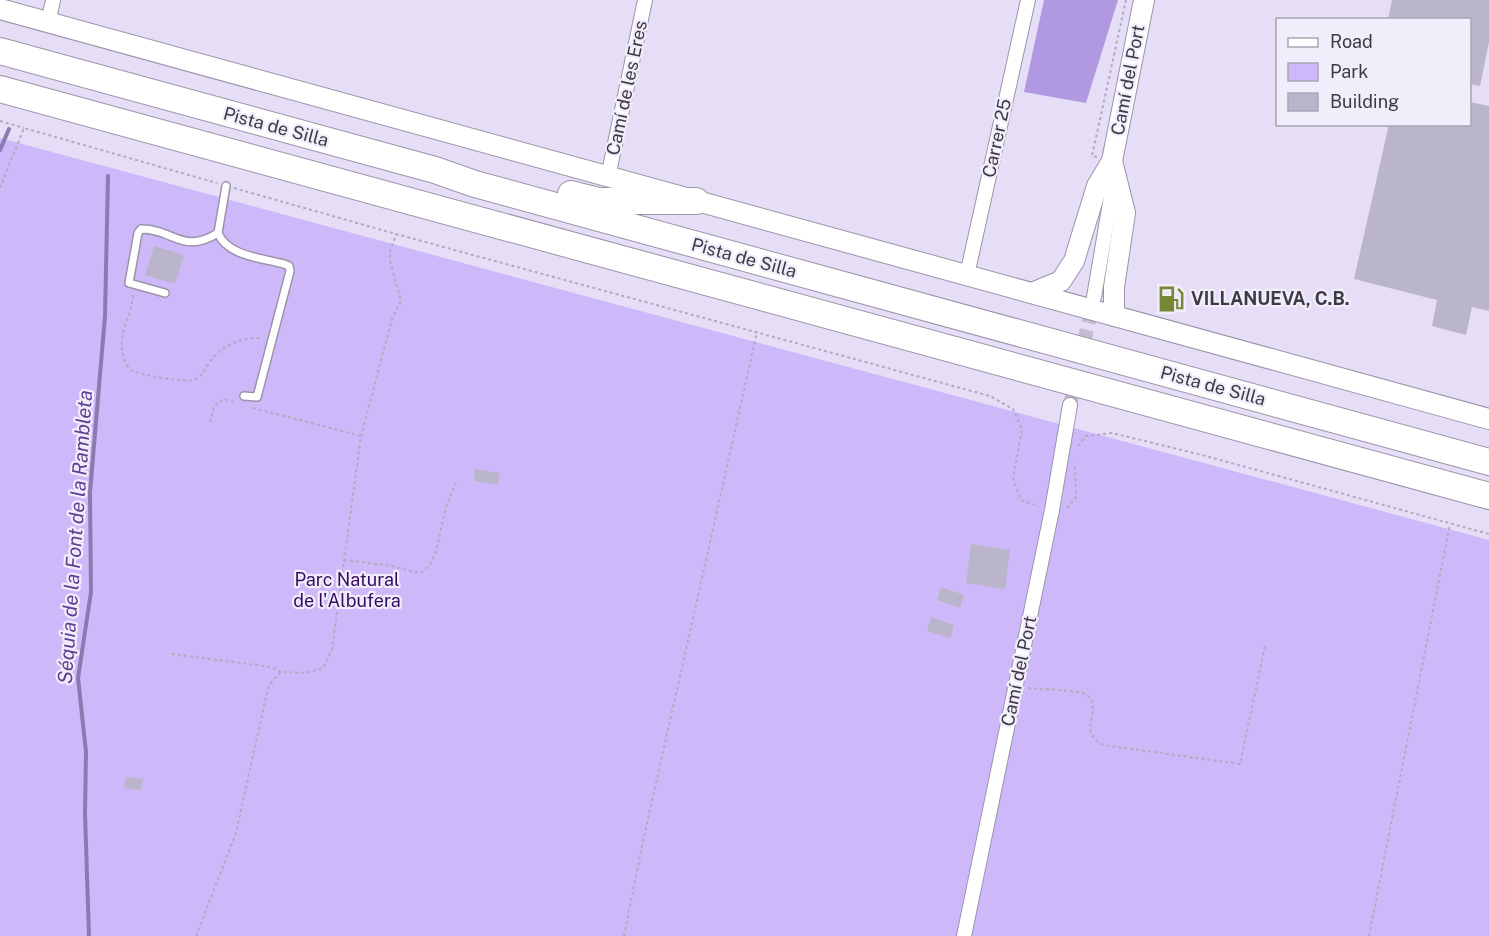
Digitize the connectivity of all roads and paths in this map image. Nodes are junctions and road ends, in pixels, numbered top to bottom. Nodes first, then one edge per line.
1 (53, 0) edge
2 (645, 0) edge
3 (1028, 0) edge
4 (1126, 0) edge
5 (1144, 0) edge
6 (0, 9) edge
7 (48, 22) junction
8 (0, 51) edge
9 (0, 89) edge
10 (0, 122) edge
11 (24, 128) junction
12 (1112, 161) junction
13 (435, 170) junction
14 (608, 177) junction
15 (226, 186) junction
16 (0, 188) edge
17 (696, 201) junction
18 (218, 233) junction
19 (396, 234) junction
20 (967, 275) junction
21 (129, 283) junction
22 (165, 293) dead end
23 (1032, 293) junction
24 (1094, 297) tunnel mouth
25 (1114, 316) junction
26 (757, 332) junction
27 (273, 337) junction
28 (244, 396) dead end
29 (243, 405) dead end
30 (1070, 405) tunnel mouth
31 (253, 408) dead end
32 (1489, 419) edge
33 (210, 422) dead end
34 (361, 436) junction
35 (1076, 448) dead end
36 (1075, 457) dead end
37 (1489, 462) edge
38 (456, 483) dead end
39 (1489, 496) edge
40 (1052, 510) junction
41 (1450, 524) junction
42 (1489, 534) edge
43 (344, 560) junction
44 (1264, 646) dead end
45 (172, 654) dead end
46 (281, 672) junction
47 (1017, 685) junction
48 (196, 936) edge
49 (624, 936) edge
50 (964, 936) edge
51 (1369, 936) edge

1 - 7 street
2 - 14 street, Camí de les Eres
3 - 20 street, Carrer 25
4 - 12 path
5 - 12 street, Camí del Port
6 - 7 street
7 - 14 street
8 - 13 highway, Pista de Silla
9 - 39 highway, Pista de Silla
10 - 11 path
11 - 15 path
11 - 16 path
12 - 23 street, Camí del Port
12 - 24 street, Camí del Port
12 - 25 street, Camí del Port
13 - 17 highway
13 - 37 highway, Pista de Silla
14 - 17 street
15 - 18 lane
15 - 19 path
17 - 20 street
18 - 21 lane
18 - 27 lane
19 - 26 path
19 - 34 path
20 - 23 street
21 - 22 lane
21 - 27 path
23 - 25 street
25 - 32 street
26 - 40 path
26 - 49 path
27 - 28 lane
29 - 33 path
30 - 40 street, Camí del Port
31 - 34 path
34 - 43 path
35 - 41 path
36 - 40 path
38 - 43 path
40 - 47 street, Camí del Port
41 - 42 path
41 - 51 path
43 - 46 path
44 - 47 path
45 - 46 path
46 - 48 path
47 - 50 street, Camí del Port

